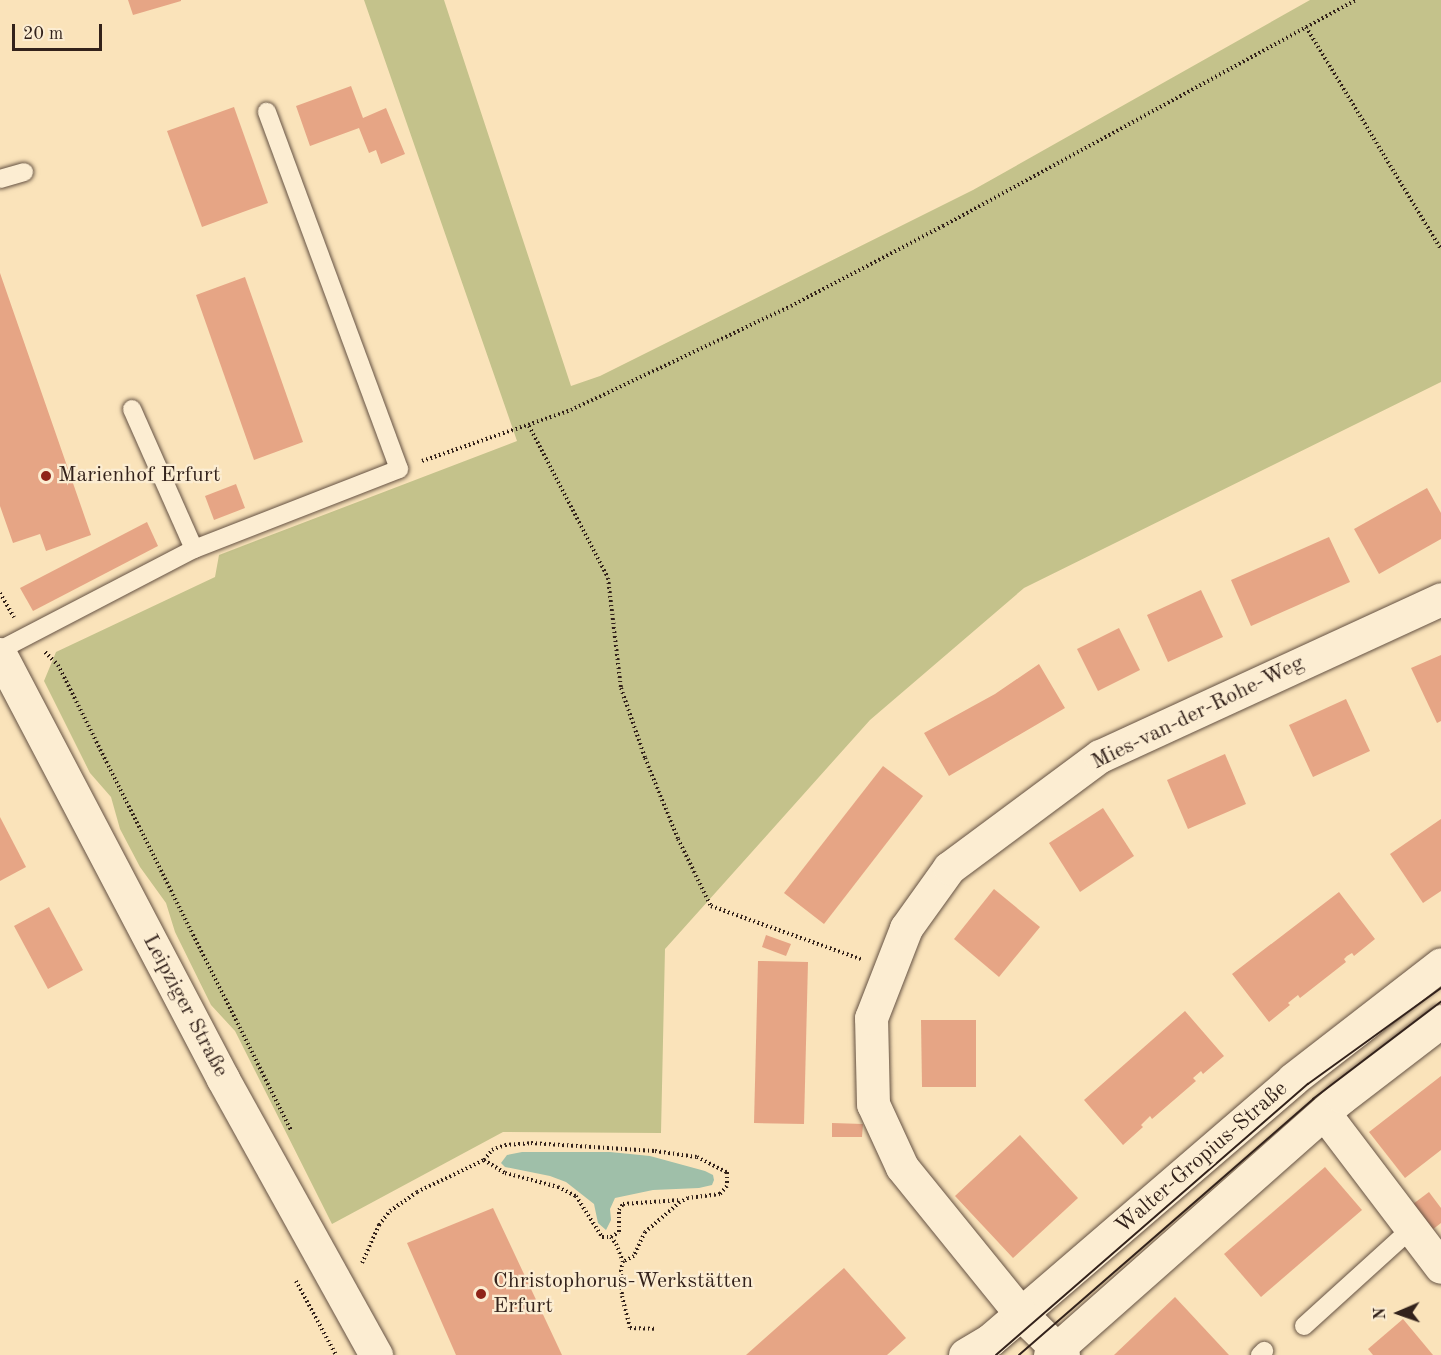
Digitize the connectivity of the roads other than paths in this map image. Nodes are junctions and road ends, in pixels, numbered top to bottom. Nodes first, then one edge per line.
1 (267, 112) dead end
2 (24, 172) dead end
3 (0, 179) edge
4 (132, 409) dead end
5 (194, 549) junction
6 (1441, 599) edge
7 (0, 652) edge
8 (1441, 964) edge
9 (1441, 1021) edge
10 (1324, 1113) junction
11 (1411, 1229) junction
12 (1441, 1267) edge
13 (1021, 1314) junction
14 (1304, 1326) dead end
15 (1056, 1353) edge
16 (376, 1355) edge
17 (965, 1355) edge

1 - 5 lane
2 - 3 lane
4 - 5 lane
5 - 7 lane
6 - 13 street, Mies-van-der-Rohe-Weg
7 - 16 street, Leipziger Straße
8 - 13 street, Walter-Gropius-Straße
9 - 10 street, Walter-Gropius-Straße
10 - 11 street
10 - 15 street, Walter-Gropius-Straße
11 - 12 street
11 - 14 lane
13 - 15 street, Mies-van-der-Rohe-Weg
13 - 17 street, Walter-Gropius-Straße

